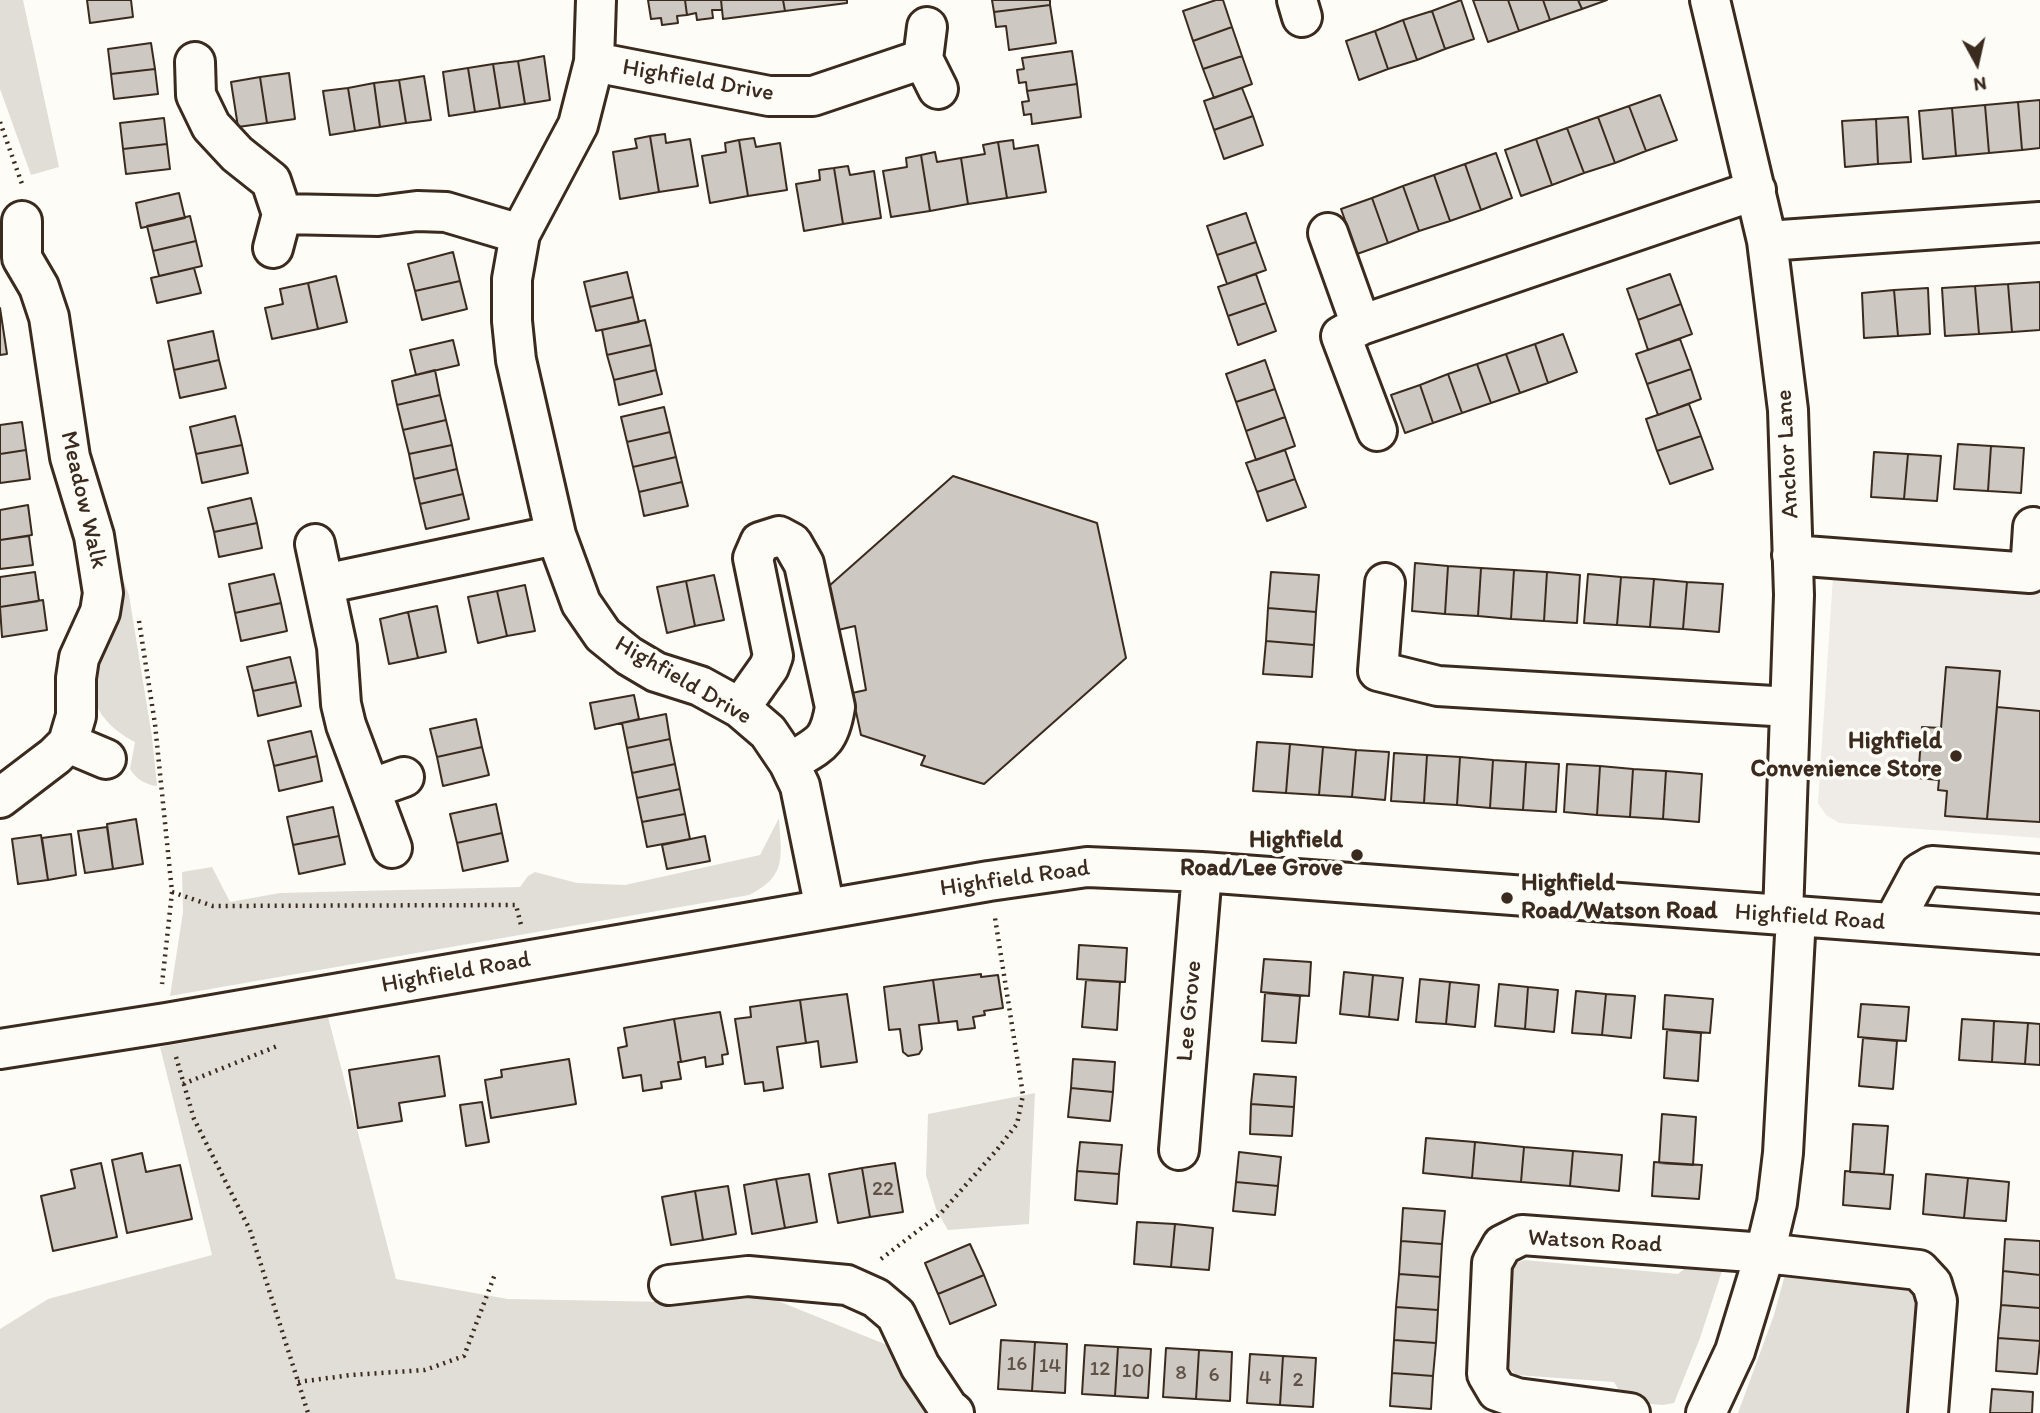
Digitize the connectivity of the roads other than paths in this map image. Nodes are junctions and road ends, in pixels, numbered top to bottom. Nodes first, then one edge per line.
1 (596, 0) edge
2 (1710, 0) edge
3 (929, 58) dead end
4 (195, 62) dead end
5 (594, 62) junction
6 (1756, 190) junction
7 (22, 221) road end
8 (2040, 222) edge
9 (1328, 233) dead end
10 (520, 234) junction
11 (1767, 241) junction
12 (11, 260) edge
13 (1361, 326) junction
14 (1377, 431) dead end
15 (2033, 527) dead end
16 (556, 535) junction
17 (315, 544) dead end
18 (1793, 555) junction
19 (1385, 583) dead end
20 (324, 584) junction
21 (1790, 707) junction
22 (740, 708) junction
23 (68, 743) junction
24 (106, 759) dead end
25 (789, 763) junction
26 (0, 799) edge
27 (392, 848) dead end
28 (1202, 872) junction
29 (2040, 874) edge
30 (825, 909) junction
31 (1790, 917) junction
32 (1893, 923) junction
33 (2040, 934) edge
34 (0, 1049) edge
35 (1179, 1150) dead end
36 (1765, 1253) junction
37 (669, 1285) dead end
38 (954, 1413) edge
39 (1630, 1413) edge
40 (1706, 1413) edge
41 (1928, 1413) edge

1 - 5 street, Highfield Drive
2 - 6 street, Anchor Lane
3 - 5 street, Highfield Drive
4 - 10 street
5 - 10 street, Highfield Drive
6 - 11 street, Anchor Lane
6 - 13 street
7 - 12 street, Meadow Walk
8 - 11 street
9 - 13 street
10 - 16 street, Highfield Drive
11 - 18 street, Anchor Lane
12 - 23 street, Meadow Walk
13 - 14 street
15 - 18 street
16 - 20 street
16 - 22 street, Highfield Drive
17 - 20 street
18 - 21 street, Anchor Lane
19 - 21 street
20 - 27 street
21 - 31 street, Anchor Lane
22 - 25 street, Highfield Drive
22 - 25 street
23 - 24 street
23 - 26 street
25 - 30 street, Highfield Drive
28 - 30 street, Highfield Road
28 - 31 street, Highfield Road
28 - 35 street, Lee Grove
29 - 32 street
30 - 34 street, Highfield Road
31 - 32 street, Highfield Road
31 - 36 street
32 - 33 street, Highfield Road
36 - 39 street, Watson Road
36 - 40 street
36 - 41 street, Watson Road
37 - 38 street

